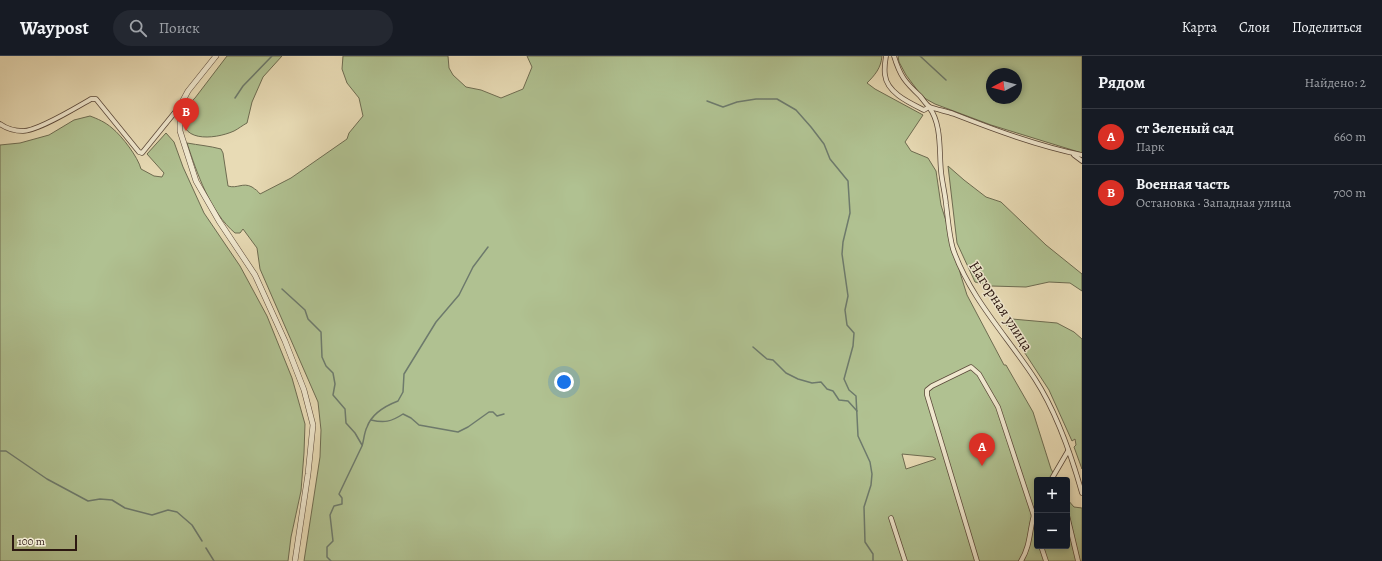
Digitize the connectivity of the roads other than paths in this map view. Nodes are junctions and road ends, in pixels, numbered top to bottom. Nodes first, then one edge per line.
1 (216, 56) edge
2 (886, 56) edge
3 (894, 56) edge
4 (180, 106) junction
5 (929, 107) junction
6 (0, 124) edge
7 (1072, 153) junction
8 (1082, 155) edge
9 (1082, 162) edge
10 (1068, 451) junction
11 (1054, 474) junction
12 (1077, 475) junction
13 (1052, 477) edge
14 (1055, 477) edge
15 (1082, 485) edge
16 (1082, 493) edge
17 (1034, 513) joint
18 (891, 518) dead end
19 (1070, 528) edge
20 (1042, 549) edge
21 (295, 561) edge
22 (905, 561) edge
23 (977, 561) edge
24 (1021, 561) edge
25 (1046, 561) edge
26 (1078, 561) edge

1 - 4 street
2 - 5 street
3 - 5 street
4 - 6 street
4 - 21 street
5 - 7 street
5 - 10 street, Нагорная улица
7 - 8 street
7 - 9 street
10 - 11 street
10 - 12 street, Нагорная улица
11 - 13 street
11 - 14 street
12 - 15 street
12 - 16 street, Нагорная улица
17 - 23 street
17 - 24 street
18 - 22 street
19 - 26 street
20 - 25 street

